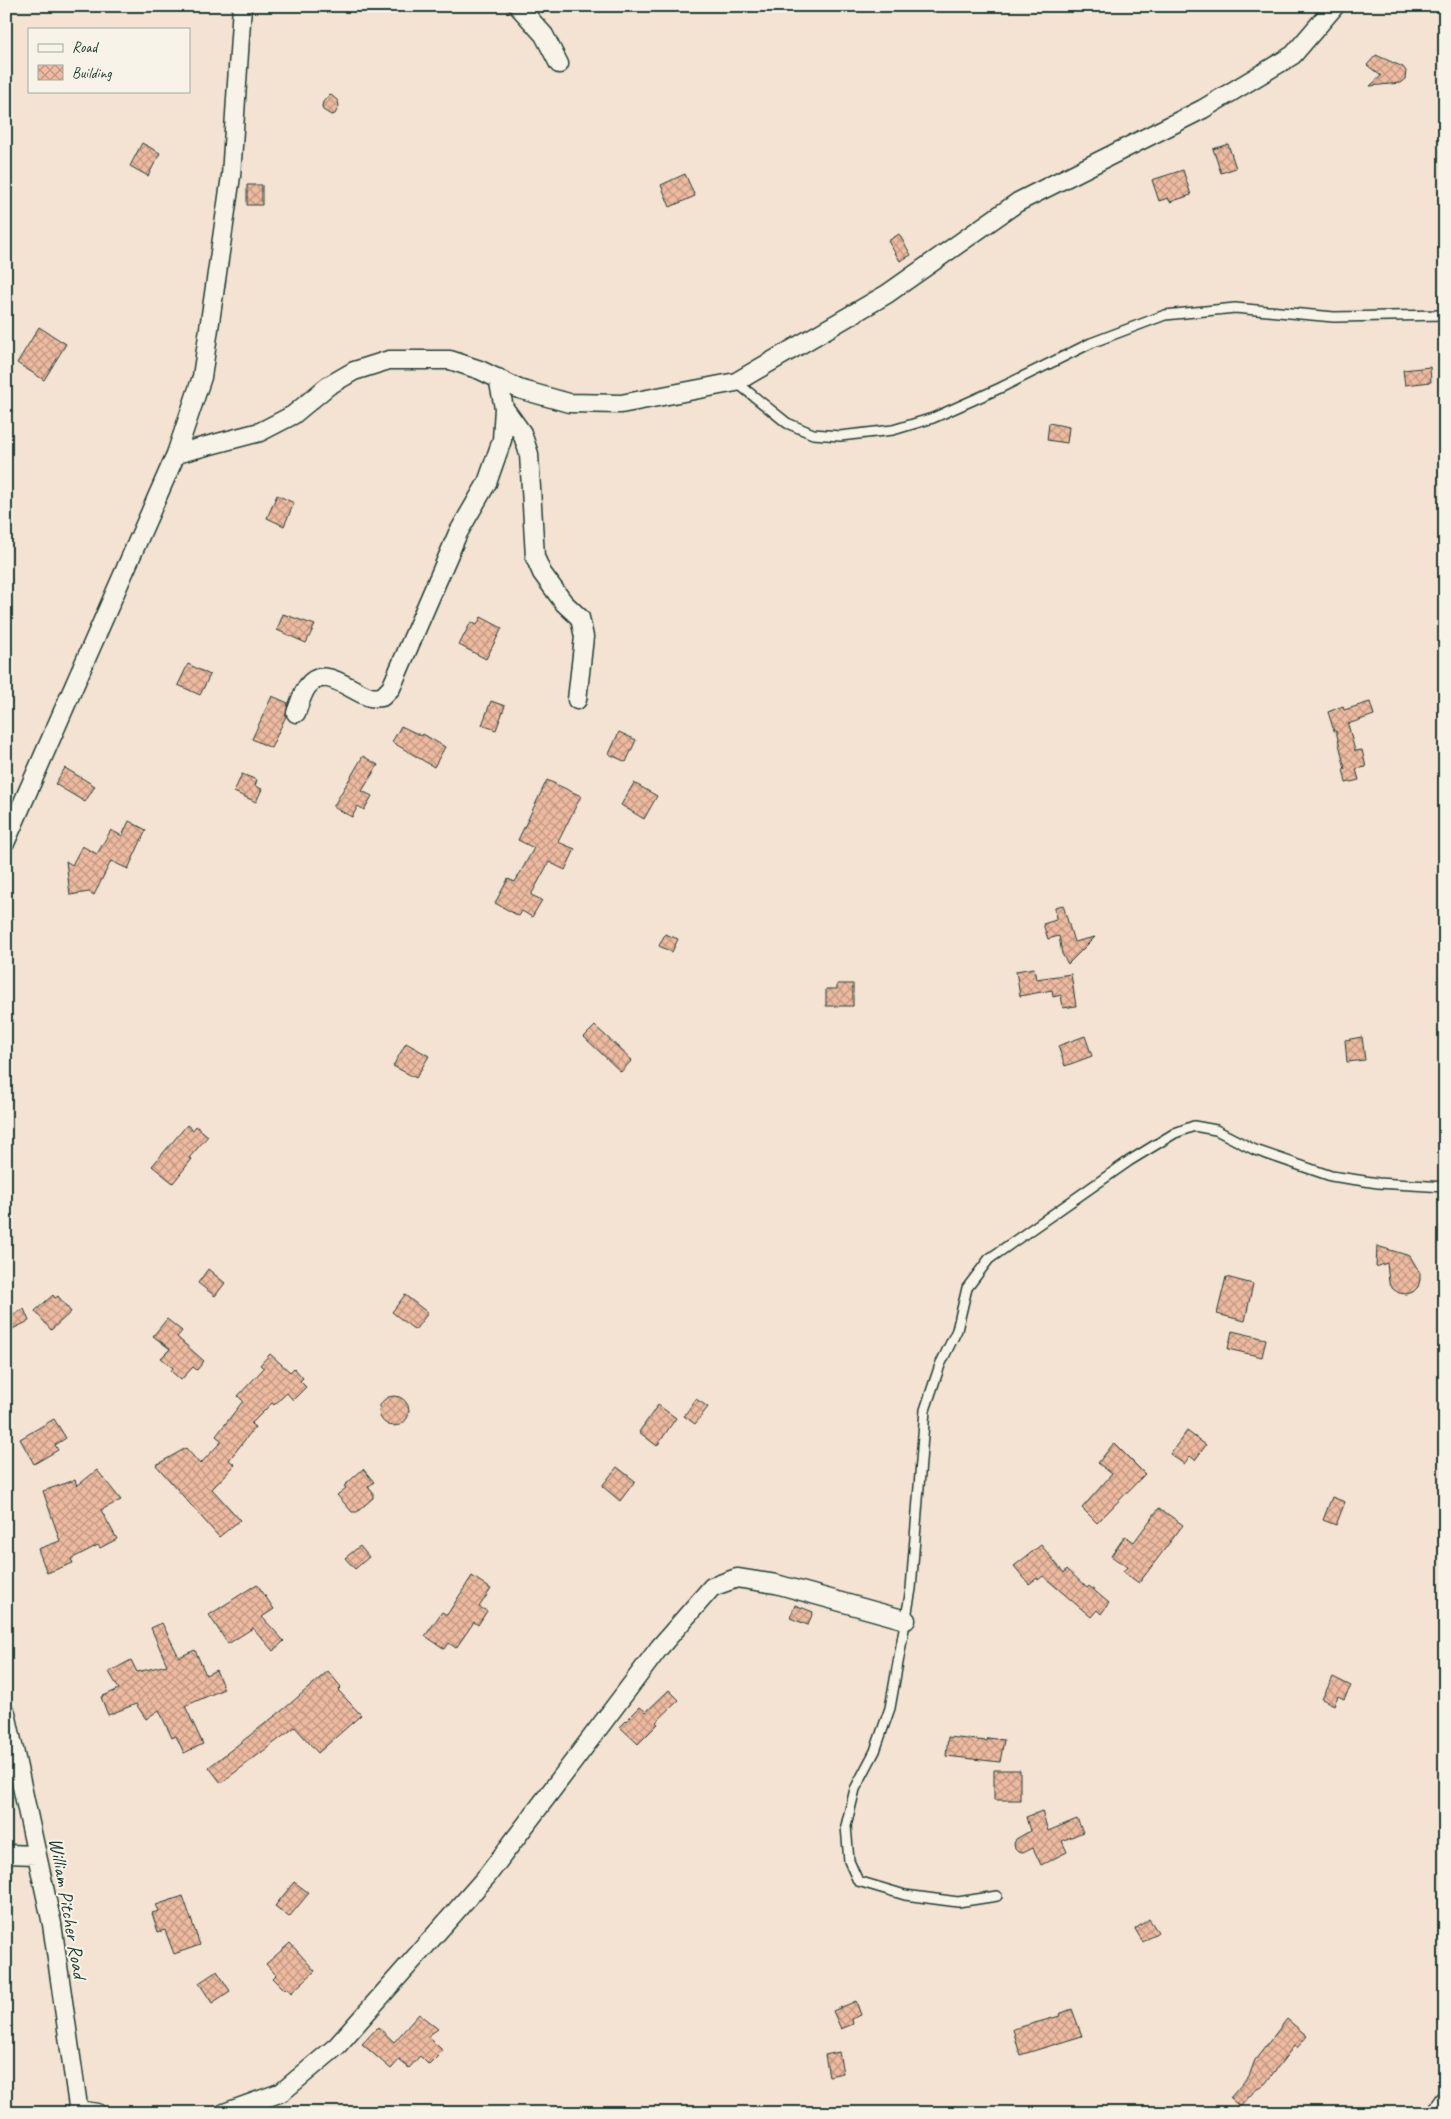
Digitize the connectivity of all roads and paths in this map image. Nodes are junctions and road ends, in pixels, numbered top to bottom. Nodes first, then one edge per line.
1 (242, 6) edge
2 (518, 6) edge
3 (1336, 6) edge
4 (559, 64) dead end
5 (1445, 315) edge
6 (498, 378) junction
7 (736, 382) junction
8 (504, 408) junction
9 (176, 454) junction
10 (577, 700) dead end
11 (296, 713) dead end
12 (6, 841) edge
13 (1445, 1187) edge
14 (906, 1620) junction
15 (6, 1713) edge
16 (6, 1854) edge
17 (37, 1855) junction
18 (997, 1896) dead end
19 (1445, 2099) edge
20 (79, 2111) edge
21 (97, 2113) edge
22 (224, 2113) edge
23 (1435, 2113) edge

1 - 9 street
2 - 4 street
3 - 7 street
5 - 7 lane
6 - 7 street
6 - 8 street
6 - 9 street
8 - 10 street
8 - 11 street
9 - 12 street
13 - 14 lane
14 - 18 lane
14 - 22 street
15 - 17 street, William Pitcher Road
16 - 17 street
17 - 20 street, William Pitcher Road
19 - 23 street
20 - 21 street

